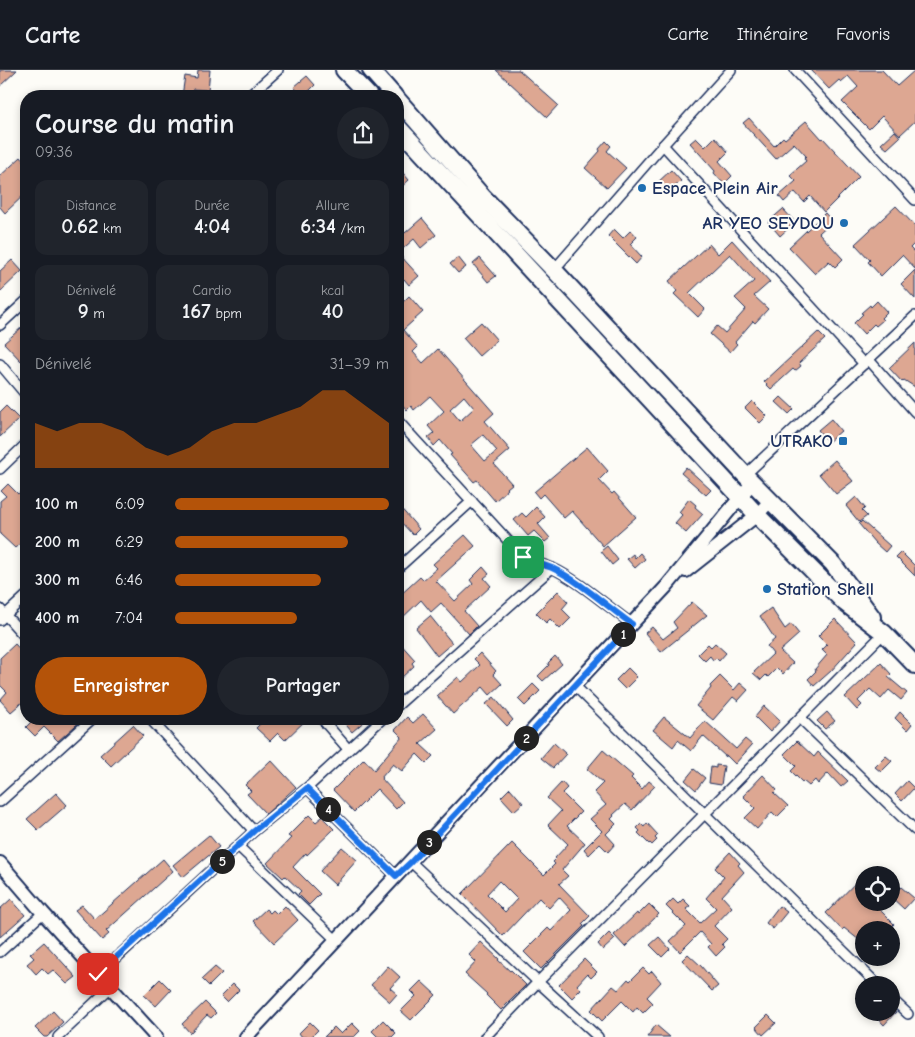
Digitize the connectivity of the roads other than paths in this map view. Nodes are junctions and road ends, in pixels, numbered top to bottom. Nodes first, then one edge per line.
1 (278, 70) edge
2 (344, 70) edge
3 (371, 70) edge
4 (731, 70) edge
5 (795, 70) edge
6 (256, 90) edge
7 (363, 90) edge
8 (387, 90) edge
9 (404, 111) edge
10 (404, 134) edge
11 (663, 145) junction
12 (915, 200) edge
13 (554, 270) junction
14 (542, 284) junction
15 (20, 307) edge
16 (915, 316) edge
17 (0, 325) edge
18 (866, 362) junction
19 (0, 364) edge
20 (20, 388) edge
21 (915, 412) edge
22 (404, 427) edge
23 (20, 450) edge
24 (0, 469) edge
25 (749, 479) junction
26 (740, 497) junction
27 (472, 501) junction
28 (770, 501) junction
29 (757, 514) junction
30 (404, 563) edge
31 (552, 568) junction
32 (666, 587) junction
33 (20, 601) edge
34 (2, 615) edge
35 (632, 624) junction
36 (20, 632) edge
37 (884, 633) junction
38 (915, 664) edge
39 (575, 686) junction
40 (404, 700) edge
41 (801, 718) junction
42 (85, 725) edge
43 (156, 725) edge
44 (327, 725) edge
45 (375, 725) edge
46 (348, 749) junction
47 (307, 788) junction
48 (0, 802) edge
49 (704, 815) junction
50 (915, 830) edge
51 (254, 831) junction
52 (238, 846) junction
53 (411, 862) junction
54 (0, 863) edge
55 (396, 876) junction
56 (43, 913) junction
57 (336, 940) junction
58 (0, 952) edge
59 (98, 974) junction
60 (869, 976) edge
61 (538, 982) junction
62 (110, 987) junction
63 (900, 1006) edge
64 (908, 1014) dead end
65 (58, 1037) edge
66 (156, 1037) edge
67 (246, 1037) edge
68 (485, 1037) edge
69 (598, 1037) edge

1 - 6 street
2 - 7 highway
3 - 8 highway
4 - 11 street
5 - 12 street
9 - 13 highway
10 - 14 highway
11 - 13 street
11 - 18 street
13 - 14 street
13 - 25 highway
14 - 26 highway
15 - 17 street
16 - 18 street
18 - 21 street
18 - 25 street
19 - 20 street
22 - 27 street
23 - 24 street
25 - 26 street
25 - 28 highway
26 - 29 highway
26 - 32 street
27 - 30 street
27 - 31 street
28 - 29 street
28 - 37 highway
29 - 32 street
29 - 37 highway
31 - 35 street
31 - 40 street
32 - 35 street
33 - 34 street
34 - 36 street
35 - 39 street
37 - 38 highway
37 - 41 street
39 - 49 street
39 - 53 street
41 - 49 street
41 - 50 street
42 - 48 street
43 - 51 street
44 - 46 street
45 - 46 street
46 - 47 street
47 - 51 street
47 - 55 street
49 - 60 street
49 - 61 street
51 - 52 street
52 - 57 street
52 - 59 street
53 - 55 street
53 - 61 street
54 - 56 street
55 - 57 street
56 - 58 street
56 - 59 street
57 - 67 street
59 - 62 street
61 - 68 street
61 - 69 street
62 - 65 street
62 - 66 street
63 - 64 street

